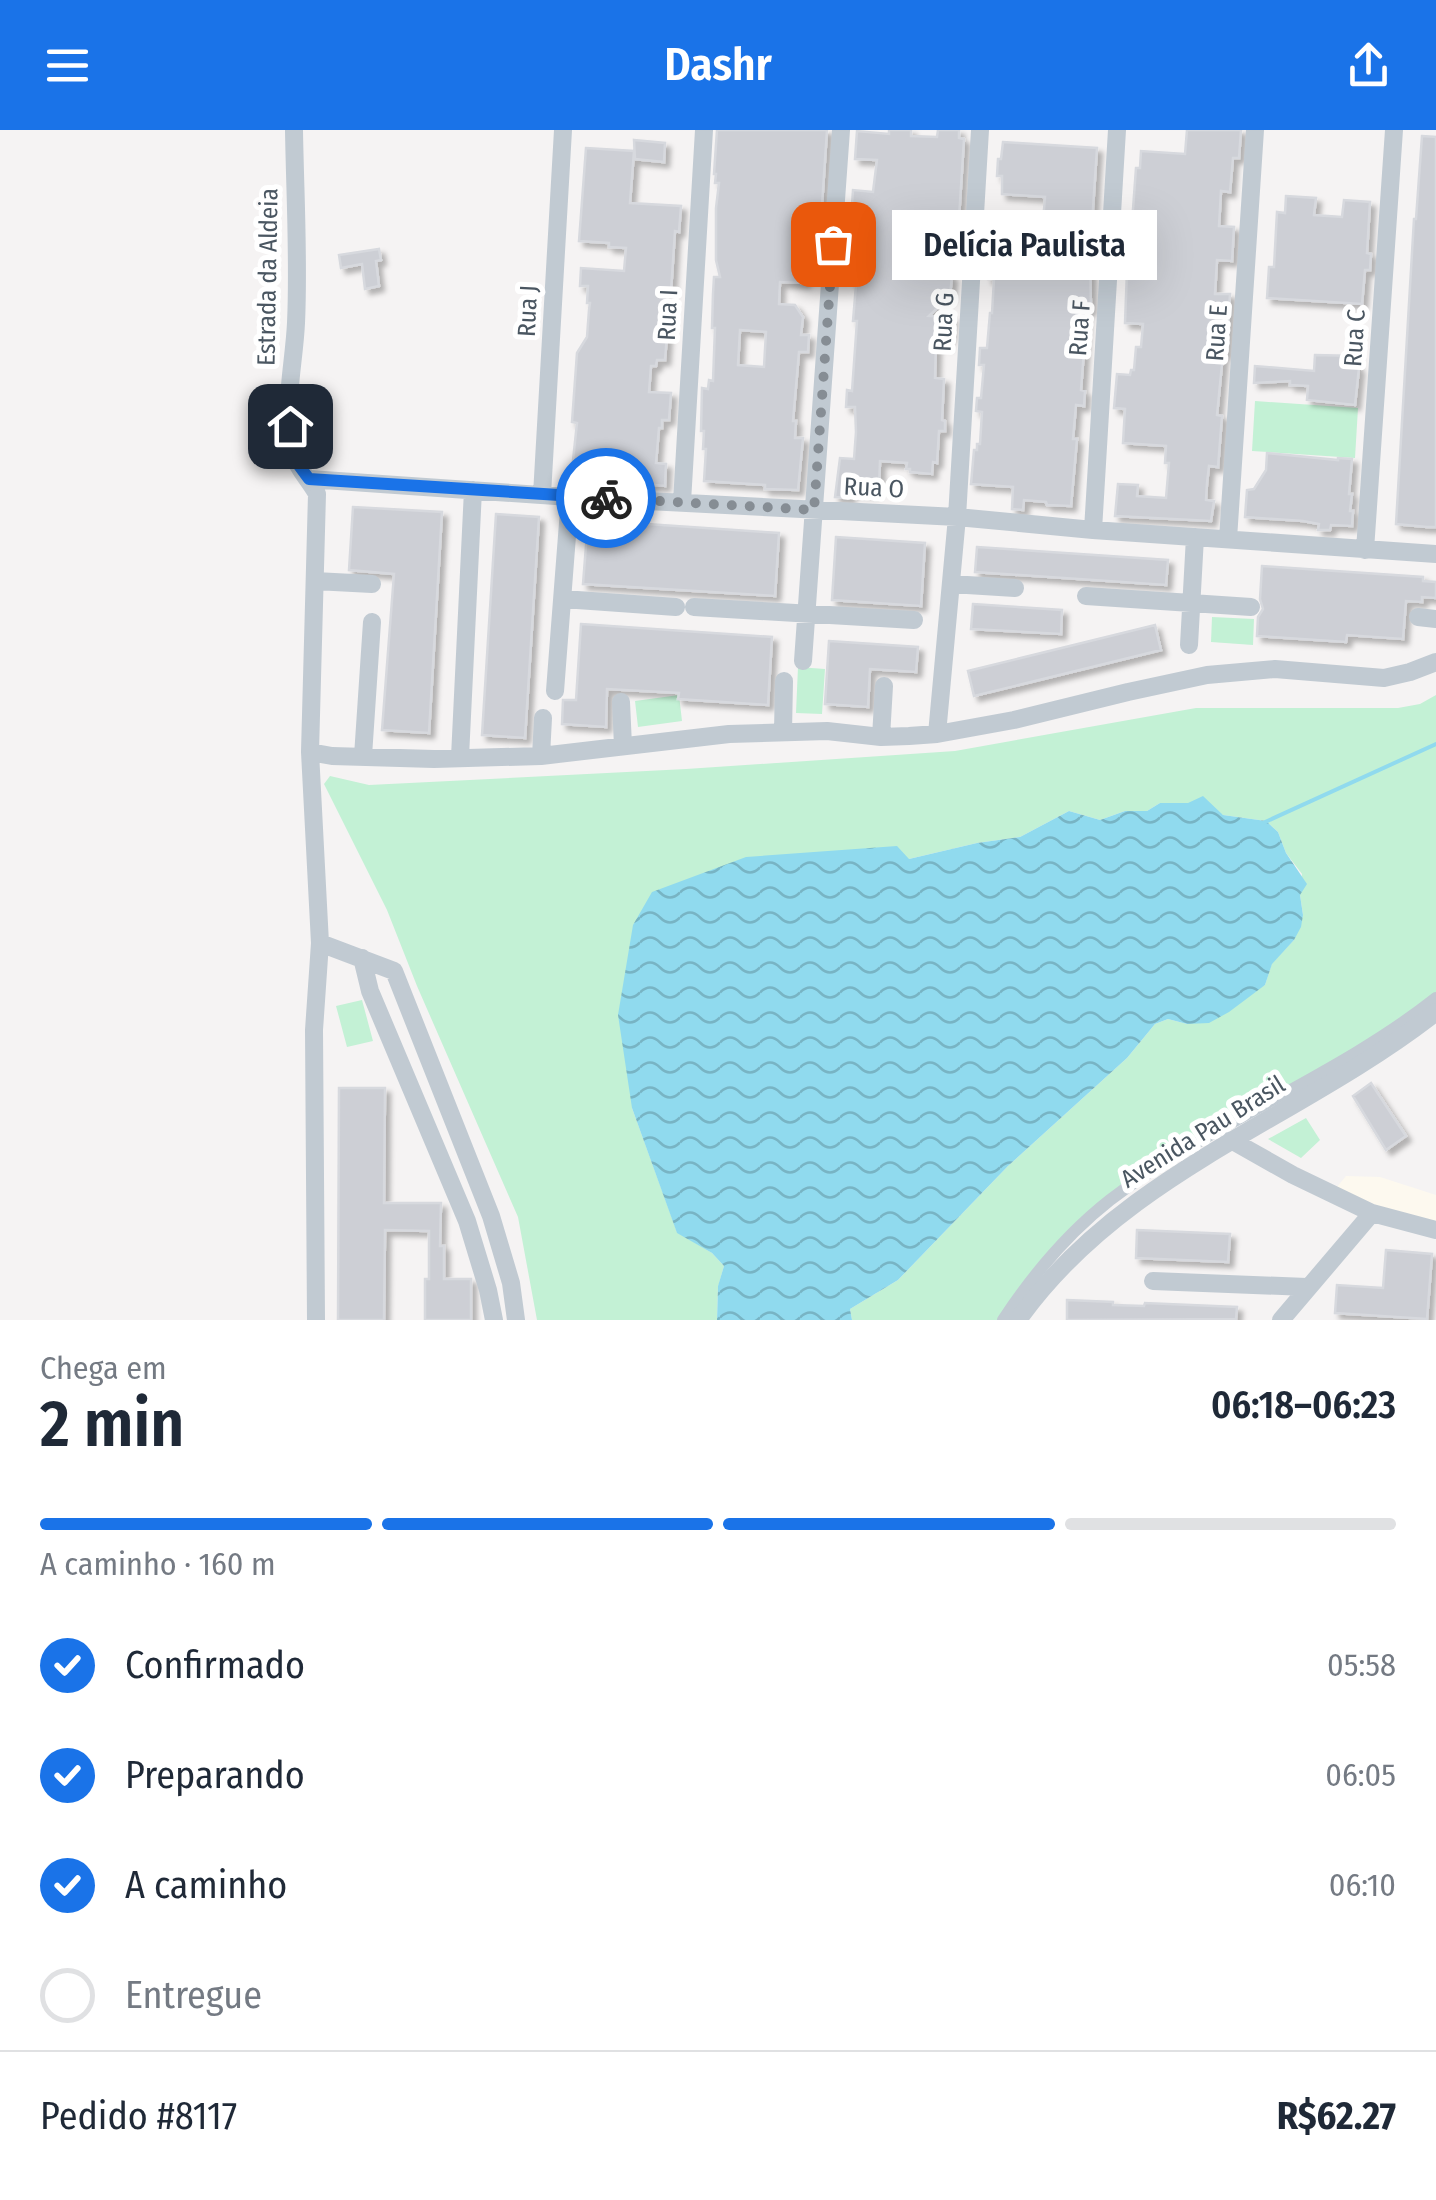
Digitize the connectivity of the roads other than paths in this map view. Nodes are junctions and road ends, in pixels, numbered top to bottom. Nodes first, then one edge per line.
1 (294, 130) edge
2 (563, 130) edge
3 (704, 130) edge
4 (841, 130) edge
5 (980, 130) edge
6 (1117, 130) edge
7 (1255, 130) edge
8 (1394, 130) edge
9 (309, 479) junction
10 (473, 490) junction
11 (542, 495) junction
12 (570, 497) junction
13 (682, 502) junction
14 (814, 510) junction
15 (957, 518) junction
16 (1092, 530) junction
17 (1195, 537) junction
18 (1228, 539) junction
19 (1365, 550) junction
20 (1436, 554) edge
21 (315, 581) junction
22 (372, 584) dead end
23 (951, 584) junction
24 (1015, 588) dead end
25 (1086, 596) dead end
26 (562, 599) junction
27 (1190, 603) junction
28 (1251, 607) dead end
29 (806, 615) junction
30 (914, 620) dead end
31 (372, 622) dead end
32 (1189, 645) dead end
33 (803, 661) dead end
34 (1436, 662) edge
35 (784, 681) dead end
36 (884, 686) dead end
37 (555, 691) dead end
38 (621, 702) dead end
39 (543, 718) dead end
40 (783, 732) junction
41 (937, 734) junction
42 (881, 737) junction
43 (623, 746) junction
44 (310, 752) junction
45 (363, 756) junction
46 (541, 756) junction
47 (460, 757) junction
48 (320, 943) junction
49 (362, 958) junction
50 (1436, 998) edge
51 (1436, 1012) edge
52 (1230, 1140) junction
53 (1372, 1213) junction
54 (1436, 1230) edge
55 (1153, 1281) dead end
56 (1307, 1288) junction
57 (316, 1320) edge
58 (494, 1320) edge
59 (516, 1320) edge
60 (1003, 1320) edge
61 (1018, 1320) edge
62 (1281, 1320) edge

1 - 9 street, Estrada da Aldeia
2 - 11 street, Rua J
3 - 13 street, Rua I
4 - 14 street
5 - 15 street, Rua G
6 - 16 street, Rua F
7 - 18 street, Rua E
8 - 19 street, Rua C
9 - 10 street, Rua O
9 - 21 street, Estrada da Aldeia
10 - 11 street, Rua O
10 - 47 street
11 - 12 street, Rua O
12 - 13 street, Rua O
12 - 26 street
13 - 14 street, Rua O
14 - 15 street, Rua O
14 - 29 street
15 - 16 street, Rua O
15 - 23 street, Rua G
16 - 17 street, Rua O
17 - 18 street, Rua O
17 - 27 street
18 - 19 street, Rua O
19 - 20 street, Rua O
21 - 22 street
21 - 44 street, Estrada da Aldeia
23 - 24 street
23 - 41 street, Rua G
25 - 27 street
26 - 29 street
26 - 37 street
27 - 28 street
27 - 32 street
29 - 30 street
29 - 33 street
31 - 45 street
34 - 41 street
35 - 40 street
36 - 42 street
38 - 43 street
39 - 46 street
40 - 42 street
40 - 43 street
41 - 42 street
43 - 46 street
44 - 45 street
44 - 48 street, Estrada da Aldeia
45 - 47 street
46 - 47 street
48 - 49 street
48 - 57 street, Estrada da Aldeia
49 - 58 street
49 - 59 street
50 - 60 street
51 - 52 street, Avenida Pau Brasil
52 - 53 street
52 - 61 street, Avenida Pau Brasil
53 - 54 street
53 - 56 street
55 - 56 street
56 - 62 street

